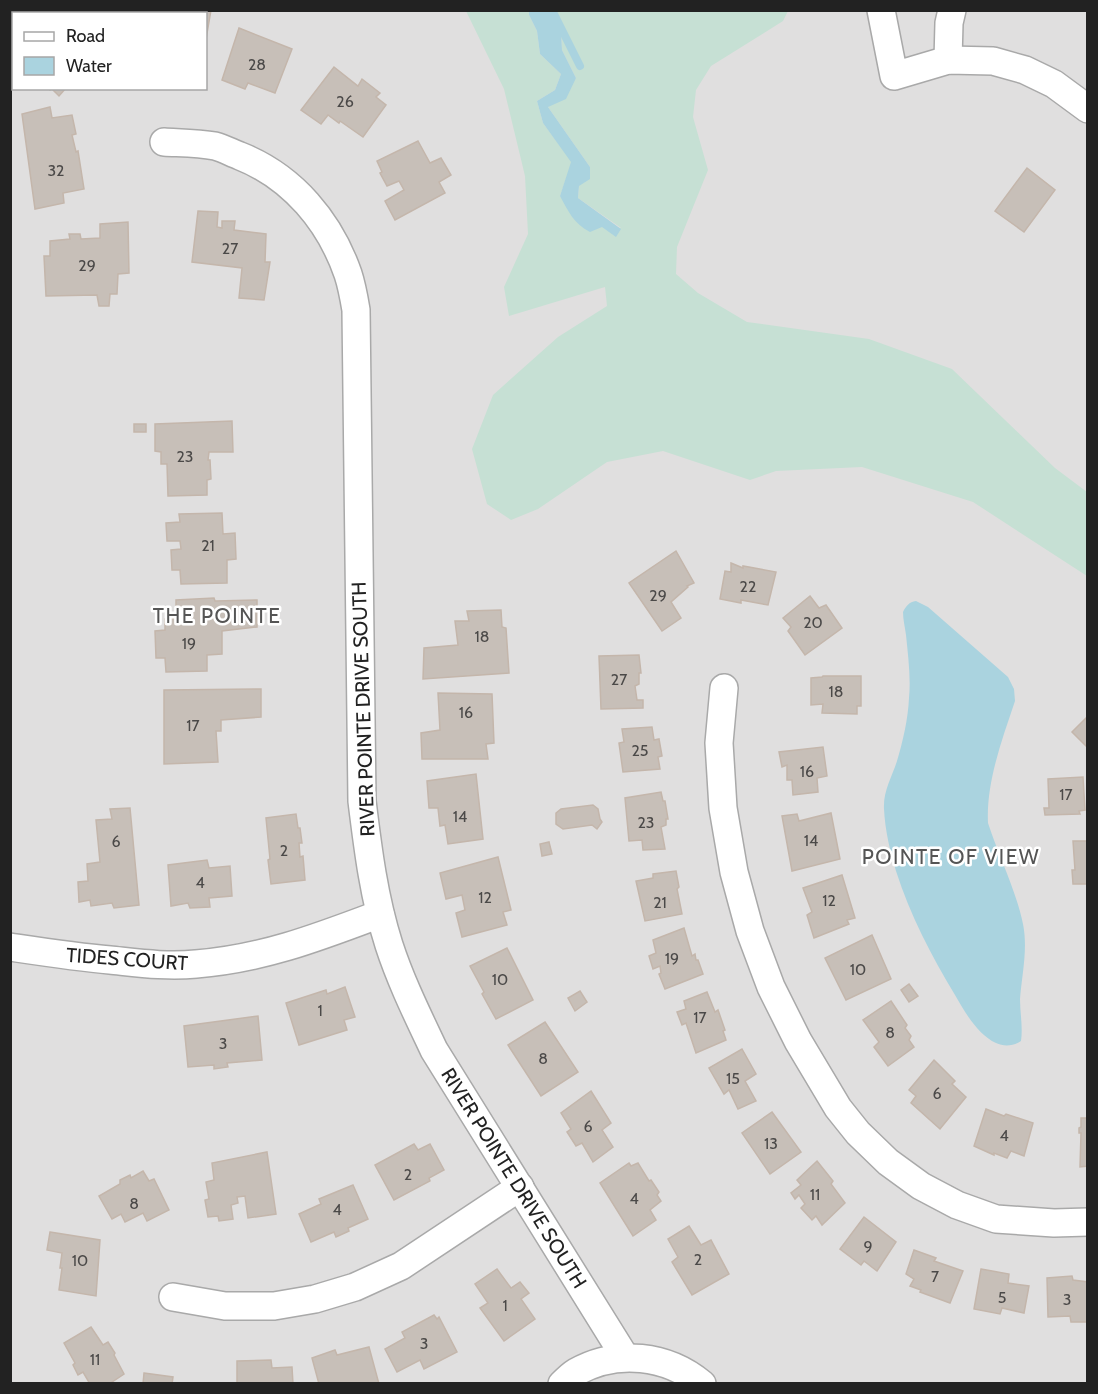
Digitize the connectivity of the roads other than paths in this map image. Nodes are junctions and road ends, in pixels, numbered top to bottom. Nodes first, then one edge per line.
1 (881, 10) edge
2 (952, 10) edge
3 (948, 60) junction
4 (1088, 109) edge
5 (164, 142) dead end
6 (724, 688) dead end
7 (380, 914) junction
8 (10, 947) edge
9 (520, 1187) junction
10 (1088, 1222) edge
11 (173, 1297) dead end
12 (625, 1357) junction
13 (562, 1383) edge
14 (702, 1383) edge

1 - 3 street
2 - 3 street
3 - 4 street
5 - 7 street, RIVER POINTE DRIVE SOUTH
6 - 10 street
7 - 8 street, TIDES COURT
7 - 9 street, RIVER POINTE DRIVE SOUTH
9 - 11 street
9 - 12 street, RIVER POINTE DRIVE SOUTH
12 - 13 street
12 - 14 street

